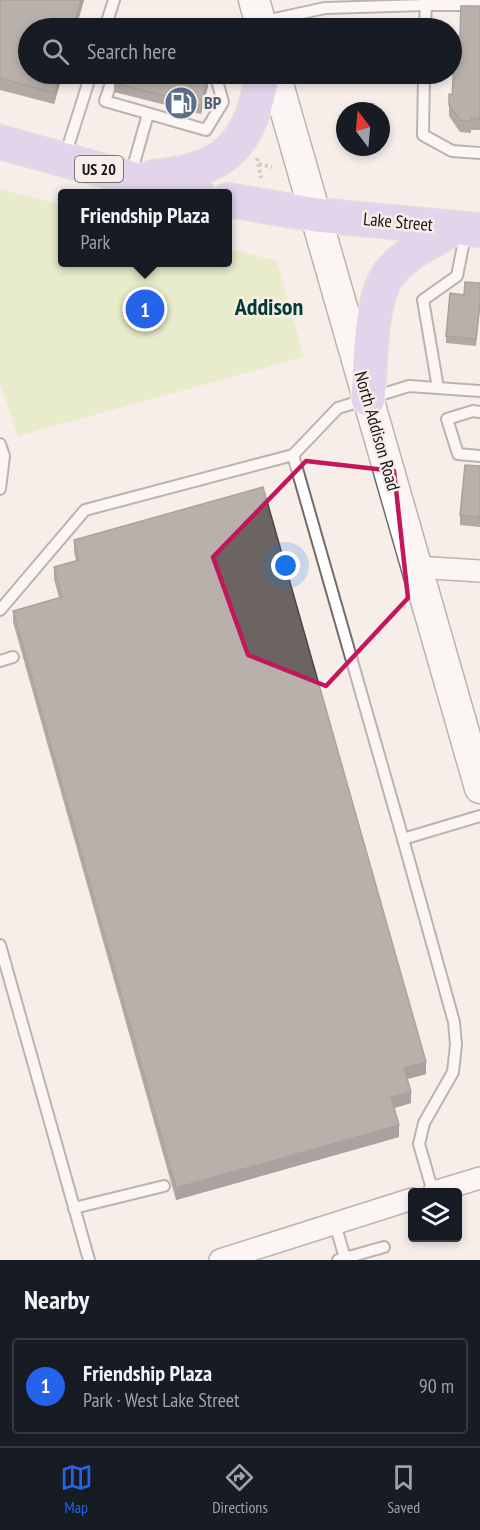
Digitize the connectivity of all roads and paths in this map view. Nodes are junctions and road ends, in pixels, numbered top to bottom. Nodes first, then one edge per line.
1 (114, 0) edge
2 (426, 2) edge
3 (465, 2) edge
4 (325, 4) edge
5 (480, 5) edge
6 (108, 18) edge
7 (262, 18) edge
8 (425, 18) edge
9 (87, 84) edge
10 (111, 84) edge
11 (218, 84) edge
12 (260, 84) edge
13 (278, 84) edge
14 (424, 84) edge
15 (148, 114) junction
16 (0, 142) edge
17 (480, 153) edge
18 (64, 159) junction
19 (272, 167) dead end
20 (132, 178) junction
21 (261, 178) dead end
22 (177, 189) edge
23 (232, 201) edge
24 (316, 215) junction
25 (467, 229) edge
26 (438, 388) junction
27 (480, 391) edge
28 (368, 399) junction
29 (480, 412) edge
30 (0, 444) edge
31 (293, 456) junction
32 (480, 456) edge
33 (0, 489) edge
34 (416, 567) junction
35 (480, 571) edge
36 (0, 610) edge
37 (13, 657) dead end
38 (0, 661) edge
39 (480, 788) edge
40 (480, 816) edge
41 (403, 839) junction
42 (0, 945) edge
43 (480, 1178) edge
44 (164, 1186) dead end
45 (432, 1188) edge
46 (446, 1188) edge
47 (408, 1200) edge
48 (74, 1208) junction
49 (335, 1224) junction
50 (384, 1247) dead end
51 (341, 1259) edge
52 (89, 1260) edge
53 (220, 1260) edge

1 - 6 lane
2 - 3 lane
2 - 4 lane
2 - 8 lane
3 - 5 lane
4 - 7 lane
9 - 18 lane
10 - 15 lane
11 - 15 lane
12 - 20 main road
13 - 24 street, North Addison Road
14 - 17 lane
15 - 20 lane
16 - 18 main road, US 20
18 - 20 main road, US 20
19 - 21 path
20 - 22 main road, US 20
23 - 24 main road, Lake Street
24 - 25 main road, Lake Street
24 - 28 street, North Addison Road
25 - 26 lane
25 - 28 main road
26 - 27 lane
26 - 28 lane
28 - 31 lane
28 - 34 street, North Addison Road
29 - 32 lane
30 - 33 lane
31 - 36 lane
31 - 41 lane
34 - 35 street
34 - 39 street, North Addison Road
37 - 38 lane
40 - 41 lane
41 - 45 lane
42 - 48 lane
43 - 46 street
44 - 48 lane
47 - 49 street
48 - 52 lane
49 - 51 lane
49 - 53 street
50 - 51 lane

